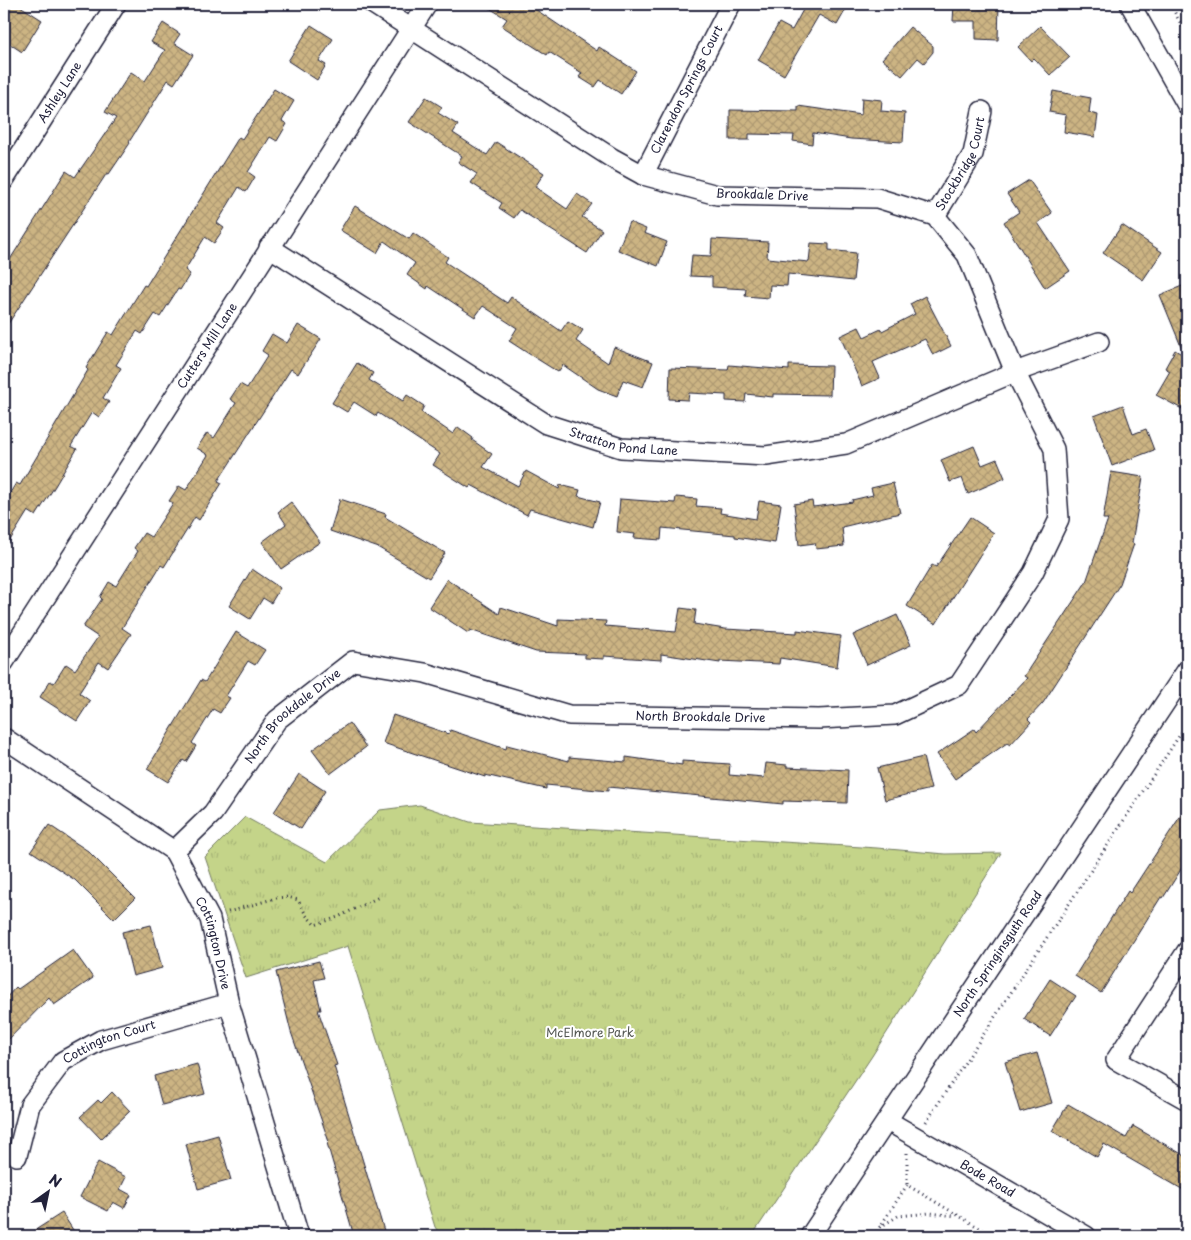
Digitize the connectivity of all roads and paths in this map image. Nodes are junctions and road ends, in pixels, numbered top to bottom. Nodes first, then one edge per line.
1 (116, 4) edge
2 (373, 4) edge
3 (427, 4) edge
4 (731, 4) edge
5 (1130, 4) edge
6 (1170, 4) edge
7 (412, 29) junction
8 (1187, 35) edge
9 (1187, 104) edge
10 (982, 111) dead end
11 (643, 175) junction
12 (4, 180) edge
13 (935, 216) junction
14 (269, 247) junction
15 (1099, 342) dead end
16 (1015, 372) junction
17 (4, 662) edge
18 (1187, 671) edge
19 (1187, 724) edge
20 (4, 738) edge
21 (174, 851) junction
22 (379, 897) dead end
23 (228, 912) dead end
24 (1187, 951) edge
25 (229, 1003) junction
26 (1187, 1100) edge
27 (938, 1104) dead end
28 (888, 1121) junction
29 (906, 1152) dead end
30 (17, 1156) dead end
31 (907, 1185) junction
32 (958, 1217) junction
33 (880, 1227) junction
34 (299, 1236) edge
35 (810, 1236) edge
36 (874, 1236) edge
37 (993, 1236) edge
38 (1086, 1236) edge

1 - 12 street, Ashley Lane
2 - 7 street, Brookdale Drive
3 - 7 street, Cutters Mill Lane
4 - 11 street, Clarendon Springs Court
5 - 9 street
6 - 8 path
7 - 11 street, Brookdale Drive
7 - 14 street, Cutters Mill Lane
10 - 13 street, Stockbridge Court
11 - 13 street, Brookdale Drive
13 - 16 street
14 - 16 street, Stratton Pond Lane
14 - 17 street, Cutters Mill Lane
15 - 16 street, Stratton Pond Lane
16 - 21 street, North Brookdale Drive
18 - 28 street, North Springinsguth Road
19 - 27 path
20 - 21 street, Cottington Drive
21 - 25 street, Cottington Drive
22 - 23 path
24 - 26 street
25 - 30 street, Cottington Court
25 - 34 street, Cottington Drive
28 - 35 street, North Springinsguth Road
28 - 38 street, Bode Road
29 - 31 path
31 - 32 path
31 - 33 path
32 - 33 path
32 - 37 path
33 - 36 path

